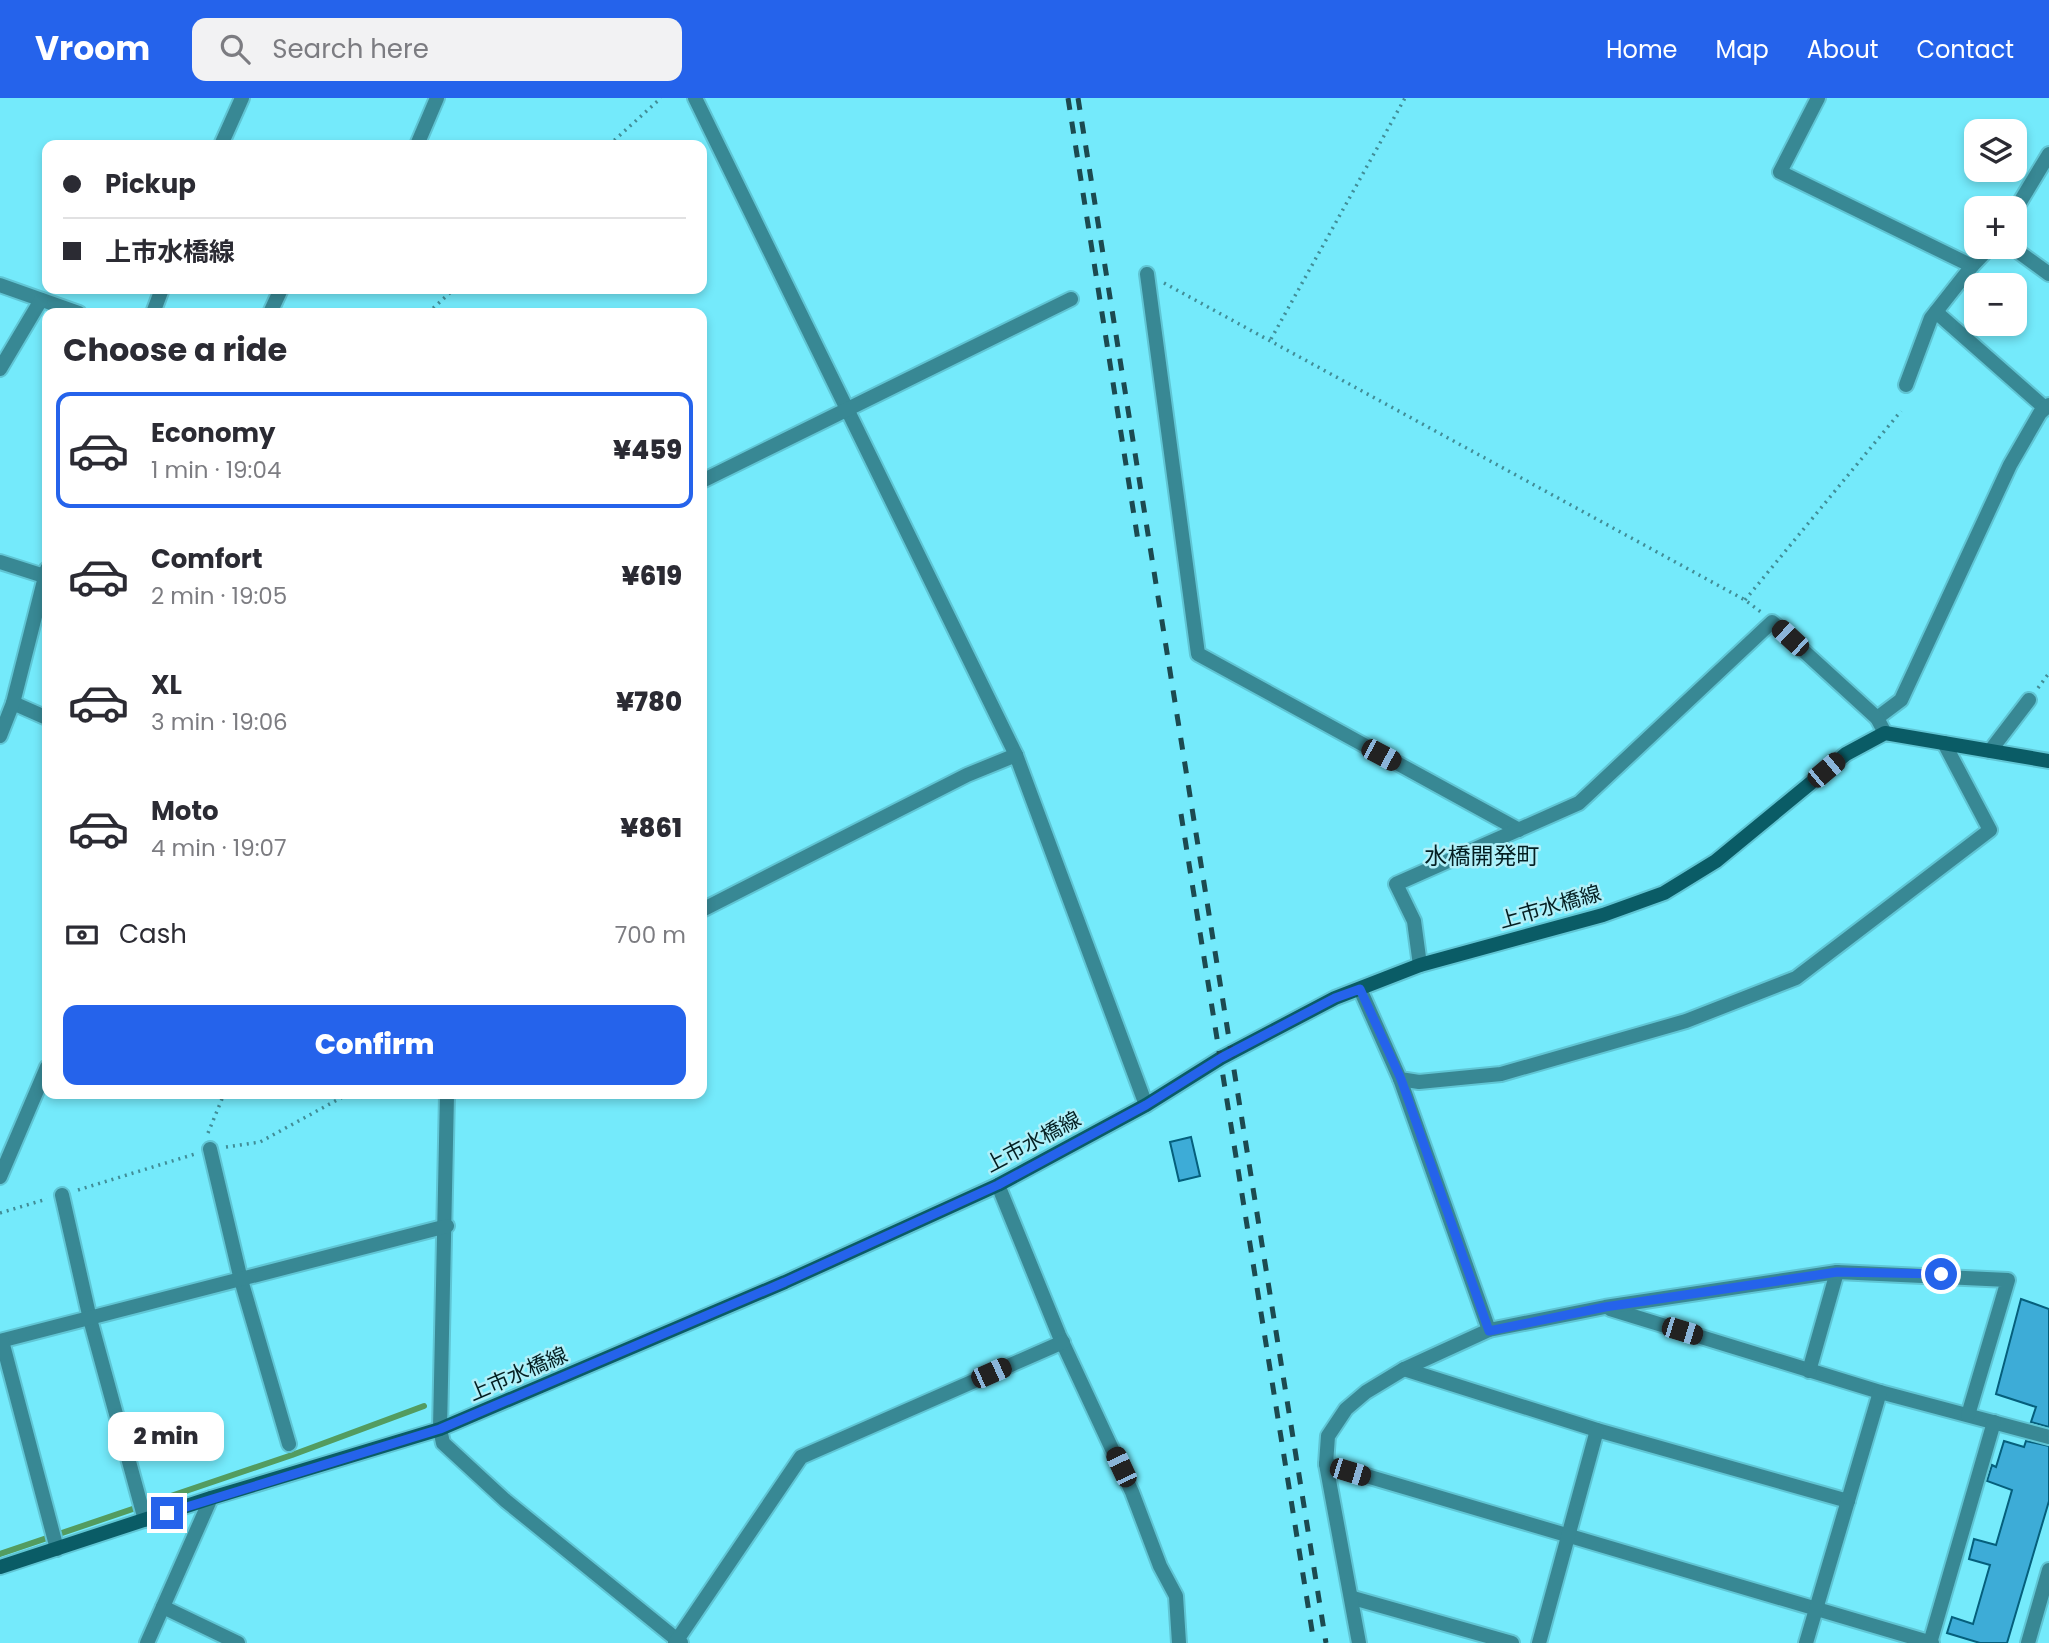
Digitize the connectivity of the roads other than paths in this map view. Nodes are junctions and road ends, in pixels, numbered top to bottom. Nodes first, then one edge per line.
1 (242, 98) edge
2 (438, 98) edge
3 (695, 98) edge
4 (1818, 98) edge
5 (223, 140) edge
6 (419, 140) edge
7 (2049, 153) edge
8 (2023, 196) edge
9 (2027, 258) edge
10 (1979, 259) edge
11 (1972, 266) junction
12 (1147, 274) road end
13 (2049, 274) edge
14 (0, 285) edge
15 (1071, 299) dead end
16 (41, 300) junction
17 (64, 308) edge
18 (1936, 312) junction
19 (0, 369) edge
20 (1906, 385) dead end
21 (2047, 406) edge
22 (848, 410) junction
23 (707, 479) edge
24 (0, 562) edge
25 (42, 571) edge
26 (42, 584) edge
27 (2029, 700) dead end
28 (13, 703) junction
29 (42, 716) edge
30 (1877, 718) junction
31 (1885, 733) junction
32 (0, 736) edge
33 (1944, 743) junction
34 (1990, 751) junction
35 (1016, 755) junction
36 (2049, 761) edge
37 (1519, 830) junction
38 (707, 907) edge
39 (1420, 965) junction
40 (1360, 989) junction
41 (42, 1079) edge
42 (1401, 1079) junction
43 (447, 1099) edge
44 (1146, 1105) junction
45 (210, 1149) road end
46 (0, 1177) edge
47 (998, 1185) junction
48 (62, 1195) road end
49 (447, 1226) junction
50 (1837, 1272) junction
51 (241, 1280) junction
52 (1605, 1307) junction
53 (90, 1318) junction
54 (1489, 1331) junction
55 (1, 1341) edge
56 (1063, 1342) junction
57 (1404, 1369) junction
58 (1809, 1371) junction
59 (1880, 1392) junction
60 (1968, 1415) junction
61 (1994, 1422) junction
62 (440, 1429) junction
63 (1597, 1430) junction
64 (2049, 1437) edge
65 (289, 1444) dead end
66 (1326, 1464) junction
67 (211, 1498) junction
68 (1848, 1501) junction
69 (145, 1520) junction
70 (1568, 1536) junction
71 (57, 1549) junction
72 (0, 1567) edge
73 (2049, 1570) edge
74 (1353, 1598) junction
75 (163, 1607) junction
76 (1815, 1610) junction
77 (677, 1642) edge
78 (147, 1643) edge
79 (238, 1643) edge
80 (1179, 1643) edge
81 (1359, 1643) edge
82 (1512, 1643) edge
83 (1539, 1643) edge
84 (1806, 1643) edge
85 (1931, 1643) edge
86 (2028, 1643) edge

1 - 5 street
2 - 6 street
3 - 22 street
4 - 11 street
7 - 8 street
9 - 13 street
10 - 11 street
11 - 18 street
12 - 37 street
14 - 16 street
15 - 22 street
16 - 17 street
16 - 19 street
18 - 20 street
18 - 21 street
21 - 30 street
22 - 23 street
22 - 35 street
24 - 25 street
26 - 28 street
27 - 34 street
28 - 29 street
28 - 32 street
30 - 31 street
30 - 37 street
31 - 33 main road
31 - 39 main road, 上市水橋線
33 - 34 main road
33 - 42 street
34 - 36 main road
35 - 38 street
35 - 44 street
37 - 39 street
39 - 40 main road, 上市水橋線
40 - 42 street
40 - 44 main road, 上市水橋線
41 - 46 street
42 - 54 street
43 - 49 street
44 - 47 main road, 上市水橋線
45 - 51 street
47 - 56 street
47 - 62 main road, 上市水橋線
48 - 53 street
49 - 51 street
49 - 62 street
50 - 52 street
50 - 58 street
50 - 60 street
51 - 53 street
51 - 65 street
52 - 54 street
52 - 58 street
53 - 55 street
53 - 69 street
54 - 57 street
55 - 71 street
56 - 77 street
56 - 80 street
57 - 63 street
57 - 66 street
58 - 59 street
59 - 60 street
59 - 68 street
60 - 61 street
61 - 64 street
61 - 85 street
62 - 67 main road, 上市水橋線
62 - 77 street
63 - 68 street
63 - 70 street
66 - 70 street
66 - 74 street
67 - 69 main road, 上市水橋線
67 - 75 street
68 - 76 street
69 - 71 main road, 上市水橋線
70 - 76 street
70 - 83 street
71 - 72 main road, 上市水橋線
73 - 86 street
74 - 81 street
74 - 82 street
75 - 78 street
75 - 79 street
76 - 84 street
76 - 85 street

